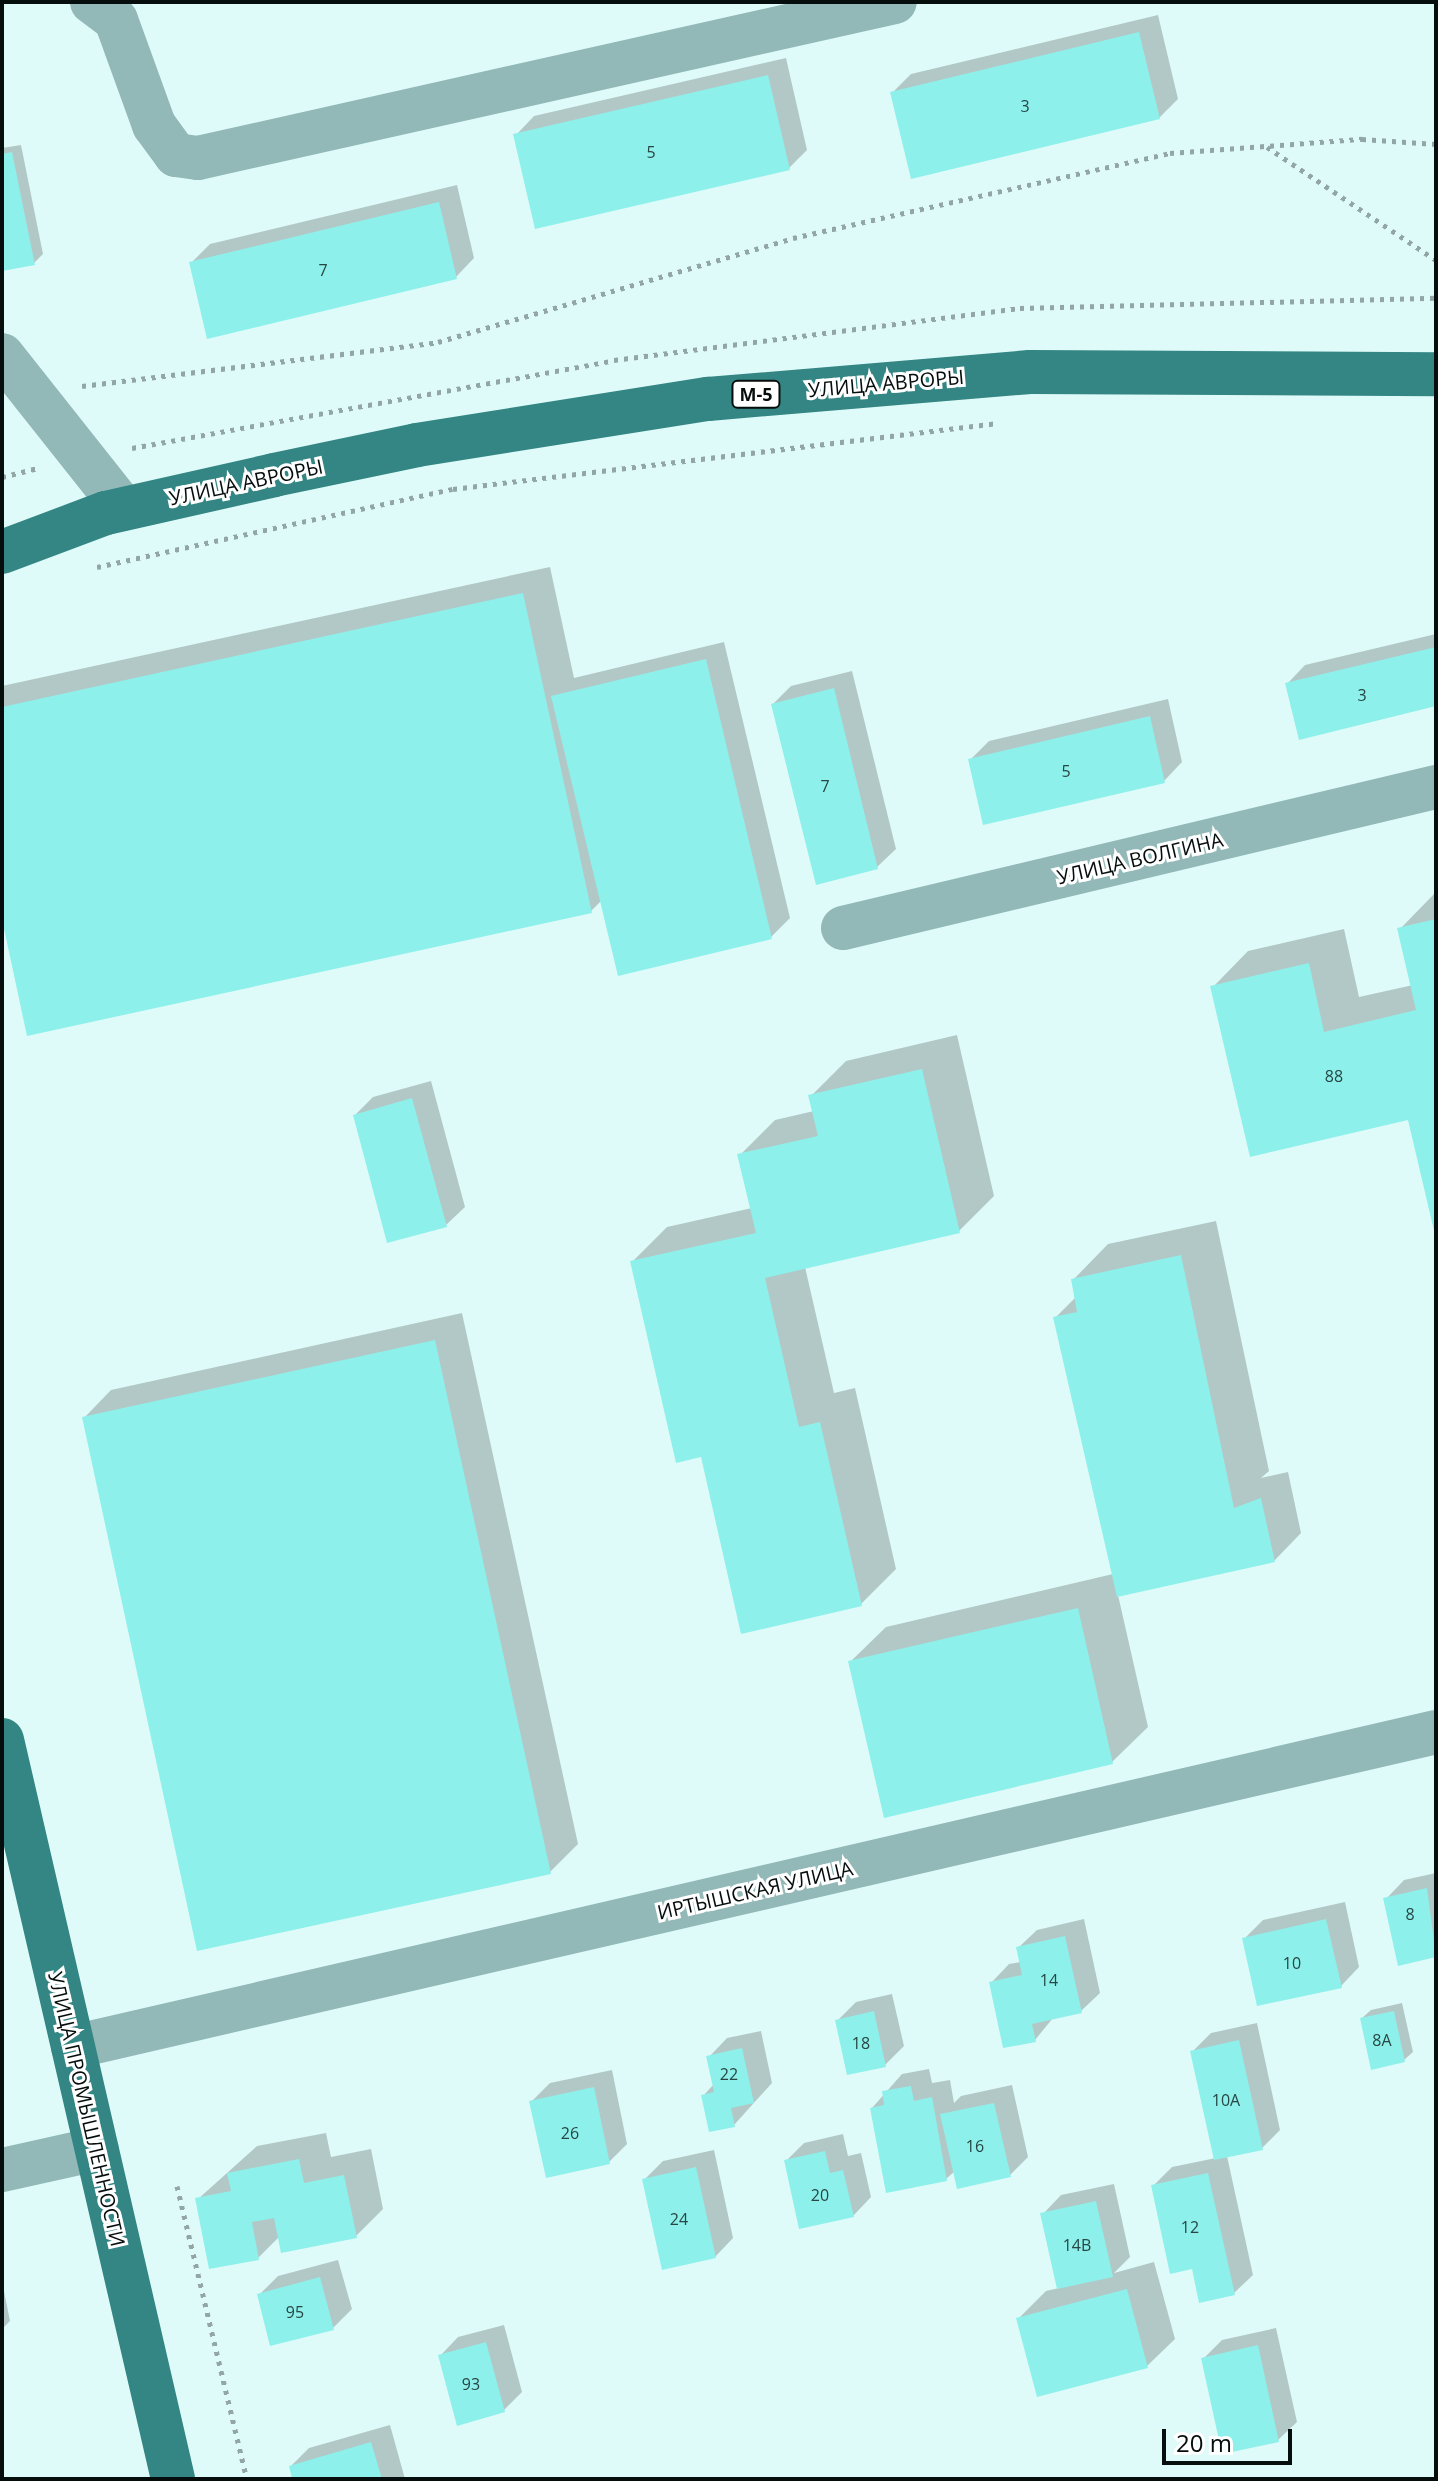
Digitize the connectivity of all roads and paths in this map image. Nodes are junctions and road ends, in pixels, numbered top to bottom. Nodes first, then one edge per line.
1 (92, 2) edge
2 (895, 2) edge
3 (1436, 144) edge
4 (1266, 147) junction
5 (1436, 260) edge
6 (1386, 298) dead end
7 (1436, 298) edge
8 (2, 355) edge
9 (1417, 373) edge
10 (28, 393) junction
11 (1009, 421) dead end
12 (115, 511) junction
13 (2, 523) edge
14 (2, 552) edge
15 (80, 571) dead end
16 (1436, 787) edge
17 (843, 928) dead end
18 (1436, 1732) edge
19 (2, 1740) edge
20 (73, 2047) junction
21 (97, 2149) junction
22 (2, 2170) edge
23 (177, 2186) dead end
24 (173, 2479) edge
25 (247, 2479) edge

1 - 2 street
3 - 4 path
4 - 5 path
4 - 10 path
6 - 7 path
8 - 10 street
9 - 12 main road, УЛИЦА АВРОРЫ / М-5
10 - 12 street
11 - 15 path
12 - 13 main road, УЛИЦА АВРОРЫ / М-5
12 - 14 main road, УЛИЦА АВРОРЫ / М-5
16 - 17 street, УЛИЦА ВОЛГИНА
18 - 20 street, ИРТЫШСКАЯ УЛИЦА
19 - 20 main road, УЛИЦА ПРОМЫШЛЕННОСТИ
20 - 21 main road, УЛИЦА ПРОМЫШЛЕННОСТИ
21 - 22 street
21 - 24 main road, УЛИЦА ПРОМЫШЛЕННОСТИ
23 - 25 path

